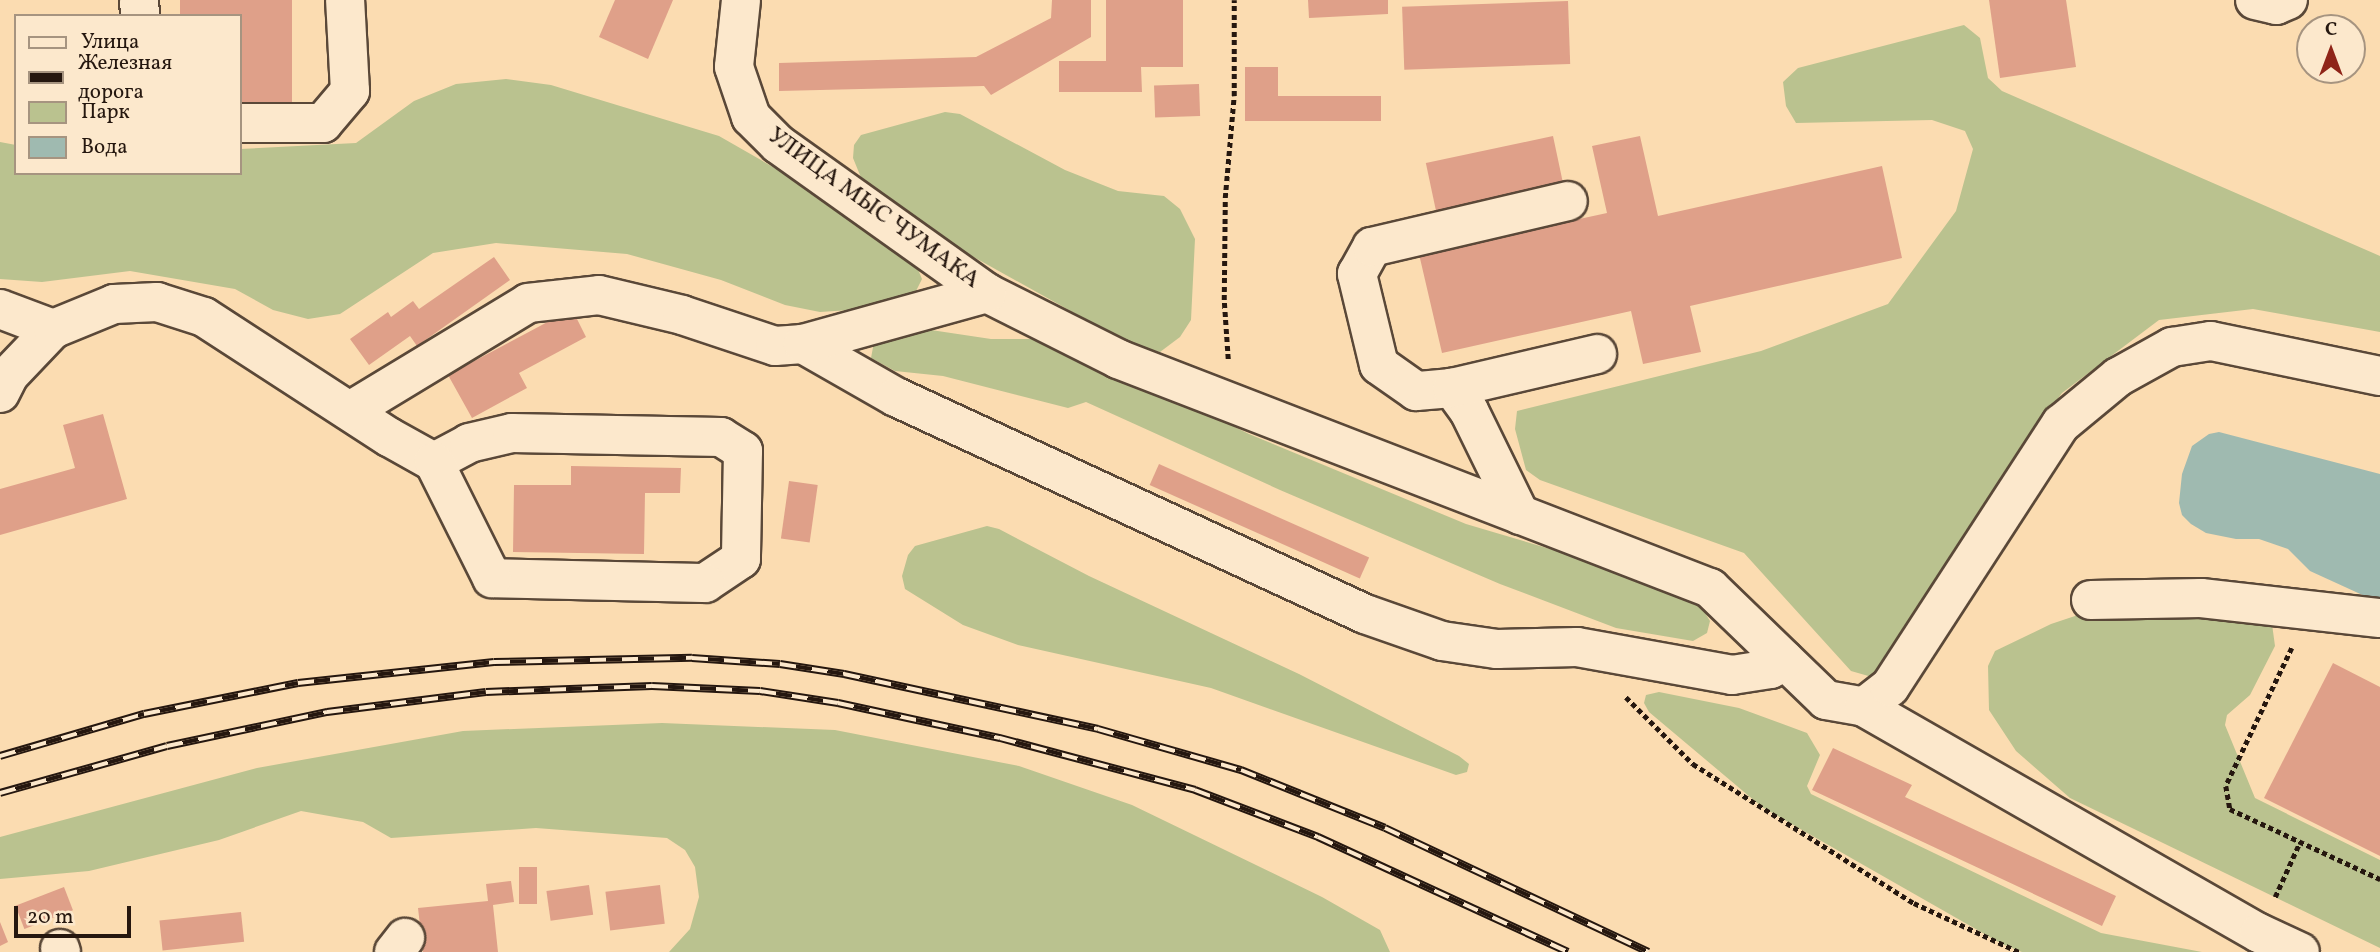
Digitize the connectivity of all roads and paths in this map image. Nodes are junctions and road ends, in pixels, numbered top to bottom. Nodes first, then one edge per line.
1 (345, 0) edge
2 (741, 0) edge
3 (1234, 0) edge
4 (2255, 0) edge
5 (2288, 0) edge
6 (242, 122) edge
7 (1569, 201) dead end
8 (988, 293) junction
9 (0, 309) edge
10 (53, 329) junction
11 (803, 344) junction
12 (1597, 354) dead end
13 (2380, 376) edge
14 (1452, 388) junction
15 (0, 393) edge
16 (1247, 410) junction
17 (350, 411) junction
18 (434, 463) junction
19 (1520, 514) junction
20 (2091, 600) dead end
21 (2310, 609) junction
22 (2380, 618) edge
23 (1784, 660) junction
24 (1625, 696) dead end
25 (1864, 706) junction
26 (2300, 842) junction
27 (2380, 879) edge
28 (2259, 933) junction
29 (2019, 952) edge
30 (2300, 952) edge

1 - 6 street
2 - 8 street, УЛИЦА МЫС ЧУМАКА
3 - 16 path
4 - 5 street
7 - 14 street
8 - 11 street, УЛИЦА МЫС ЧУМАКА
8 - 16 street
9 - 10 street
10 - 15 street
10 - 17 street
11 - 17 street, УЛИЦА МЫС ЧУМАКА
11 - 23 street
12 - 14 street
13 - 25 street
14 - 19 street
16 - 19 street
17 - 18 street
18 - 18 street
19 - 23 street
20 - 21 street
21 - 22 street
21 - 26 path
23 - 25 street
24 - 29 path
25 - 28 street
26 - 27 path
26 - 28 path
28 - 30 street

